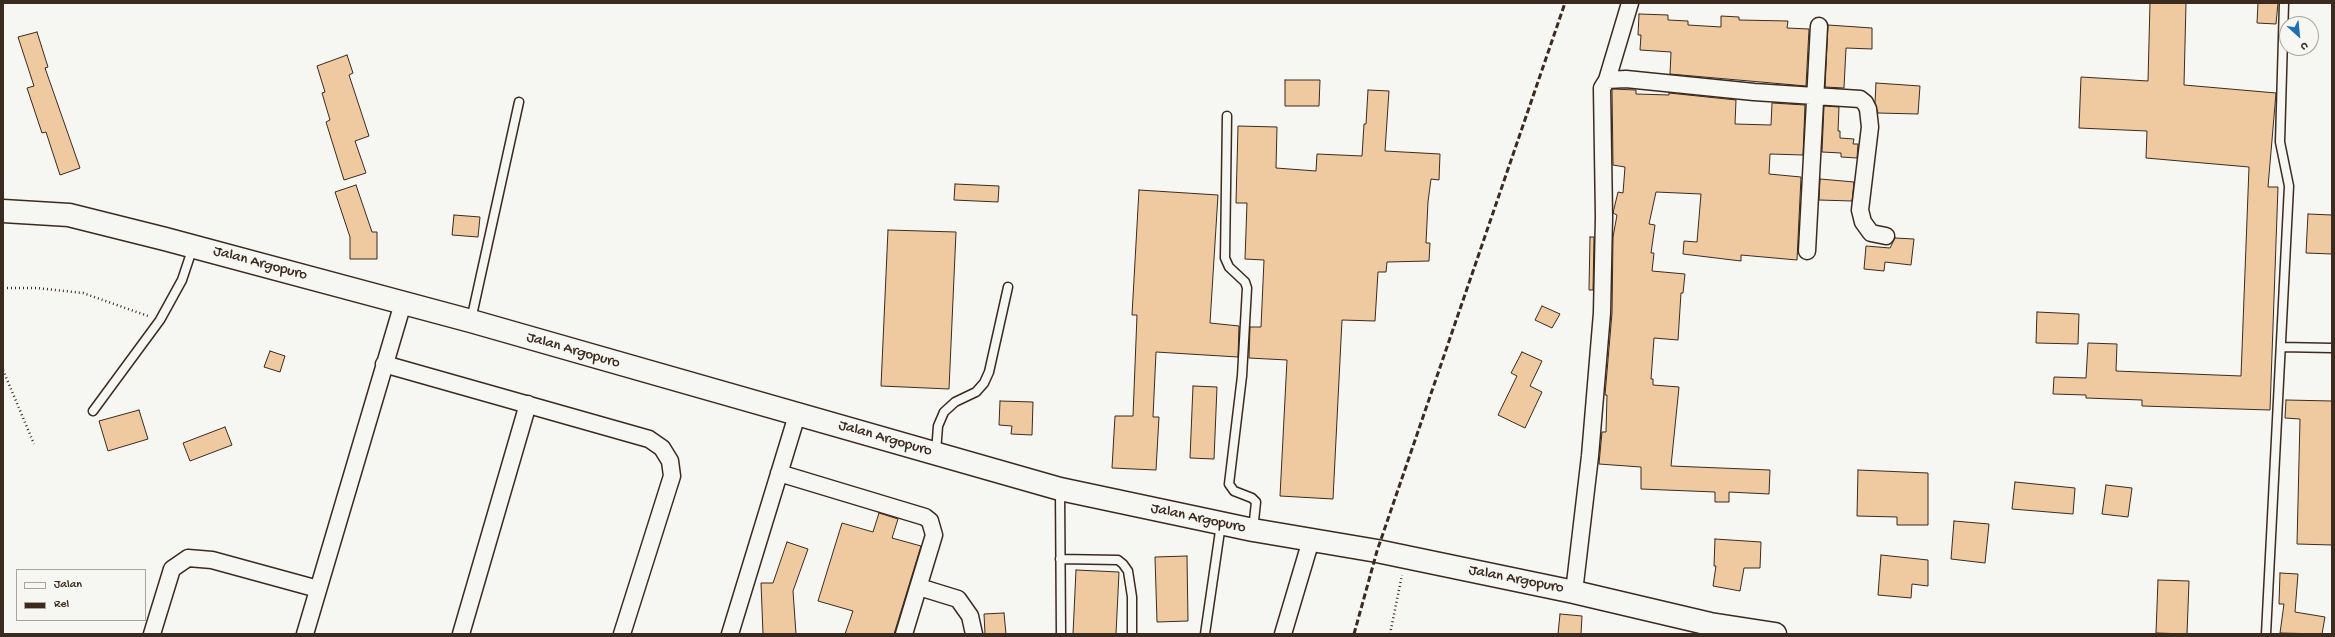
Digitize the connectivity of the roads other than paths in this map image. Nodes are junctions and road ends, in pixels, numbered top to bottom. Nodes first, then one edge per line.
1 (1630, 3) edge
2 (2284, 3) edge
3 (1819, 26) dead end
4 (1607, 80) junction
5 (1816, 96) junction
6 (519, 102) dead end
7 (1227, 116) dead end
8 (3, 211) edge
9 (1886, 236) dead end
10 (194, 246) junction
11 (1807, 251) dead end
12 (1008, 287) dead end
13 (403, 303) junction
14 (471, 321) junction
15 (2281, 347) junction
16 (2332, 348) edge
17 (384, 364) junction
18 (528, 404) junction
19 (93, 411) dead end
20 (797, 415) junction
21 (936, 453) junction
22 (779, 473) junction
23 (1060, 489) junction
24 (1222, 524) junction
25 (1253, 530) junction
26 (1311, 540) junction
27 (1060, 559) junction
28 (919, 587) junction
29 (318, 589) junction
30 (1574, 592) junction
31 (1708, 629) edge
32 (152, 634) edge
33 (305, 634) edge
34 (461, 634) edge
35 (622, 634) edge
36 (730, 634) edge
37 (904, 634) edge
38 (974, 634) edge
39 (1061, 634) edge
40 (1132, 634) edge
41 (1205, 634) edge
42 (1283, 634) edge
43 (1775, 634) edge
44 (2266, 634) edge

1 - 4 street
2 - 15 lane
3 - 5 street
4 - 5 street
4 - 30 street
5 - 9 street
5 - 11 street
6 - 14 lane
7 - 25 lane
8 - 10 highway, Jalan Argopuro
10 - 13 highway, Jalan Argopuro
10 - 19 lane
12 - 21 lane
13 - 14 highway, Jalan Argopuro
13 - 17 street
14 - 20 highway, Jalan Argopuro
15 - 16 lane
15 - 44 lane
17 - 18 street
17 - 29 street
18 - 34 street
18 - 35 street
20 - 21 highway, Jalan Argopuro
20 - 22 street
21 - 23 highway, Jalan Argopuro
22 - 28 street
22 - 36 street
23 - 24 highway, Jalan Argopuro
23 - 27 lane
24 - 25 highway, Jalan Argopuro
24 - 41 lane
25 - 26 highway, Jalan Argopuro
26 - 30 highway, Jalan Argopuro
26 - 42 street
27 - 39 lane
27 - 40 lane
28 - 37 street
28 - 38 street
29 - 32 street
29 - 33 street
30 - 31 highway, Jalan Argopuro
31 - 43 highway, Jalan Argopuro

